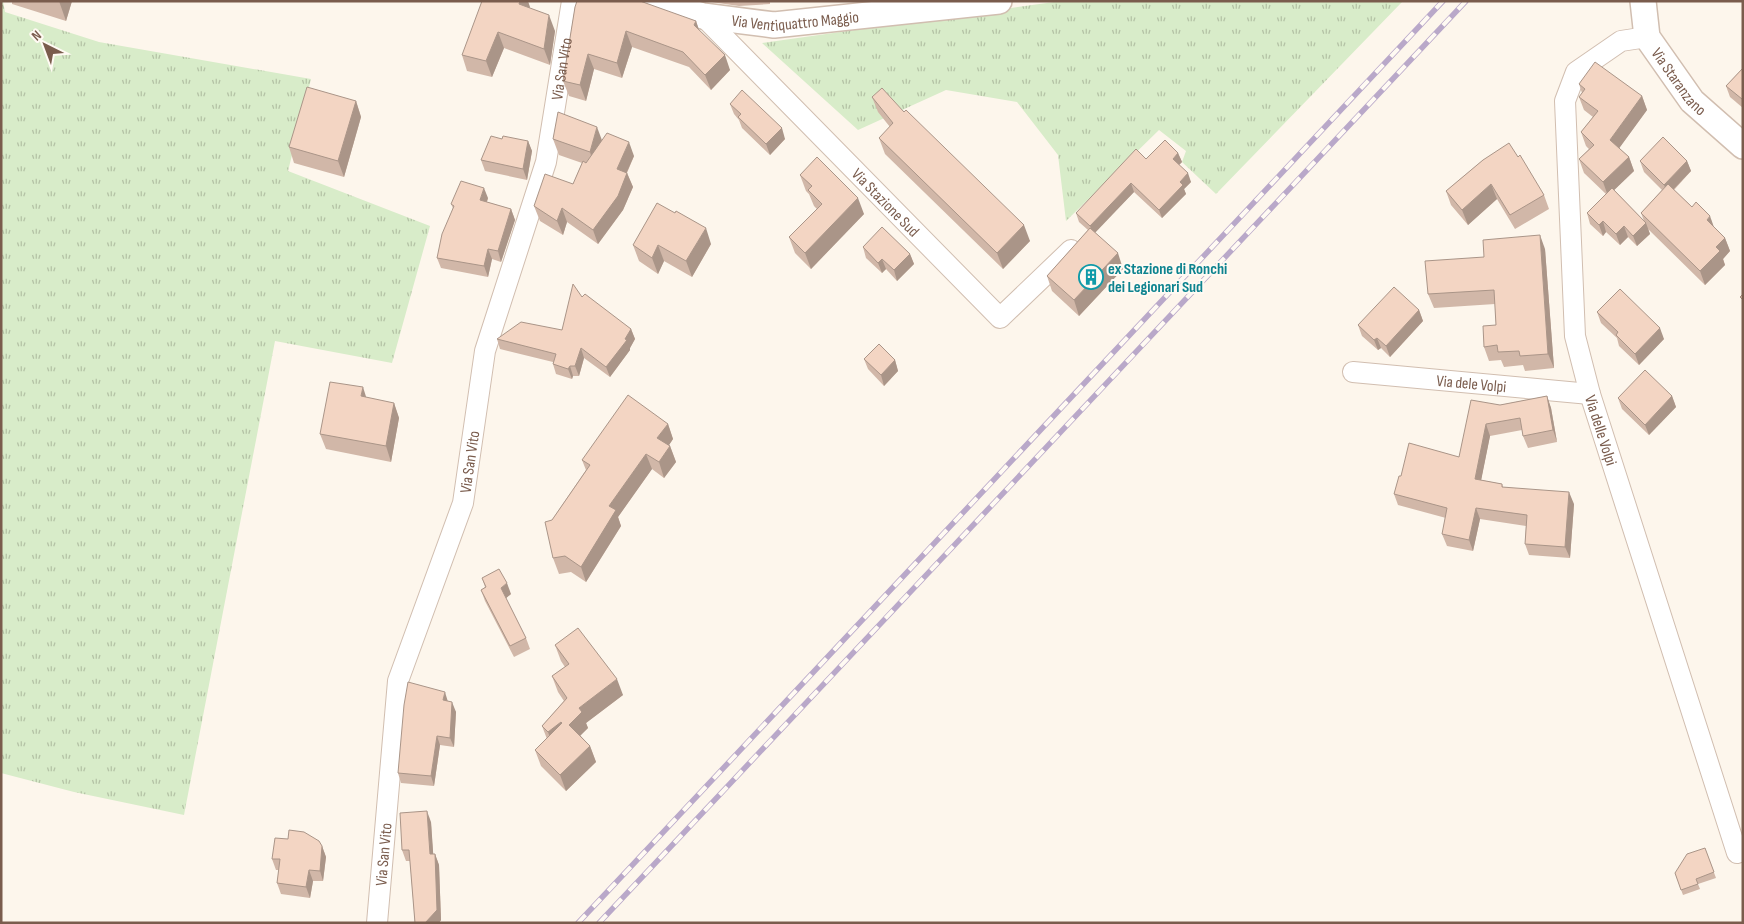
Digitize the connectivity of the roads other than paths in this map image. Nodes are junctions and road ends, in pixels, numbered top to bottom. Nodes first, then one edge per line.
1 (572, 1) edge
2 (653, 1) edge
3 (999, 1) edge
4 (1643, 1) edge
5 (703, 16) junction
6 (1647, 37) junction
7 (1743, 146) edge
8 (1071, 250) edge
9 (1353, 372) dead end
10 (1590, 394) junction
11 (1737, 853) dead end
12 (377, 923) edge

1 - 12 street, Via San Vito
2 - 5 street, Via Ventiquattro Maggio
3 - 5 street, Via Ventiquattro Maggio
4 - 6 street, Via Staranzano
5 - 8 street, Via Stazione Sud
6 - 7 street, Via Staranzano
6 - 10 street, Via delle Volpi
9 - 10 street, Via dele Volpi
10 - 11 street, Via delle Volpi

